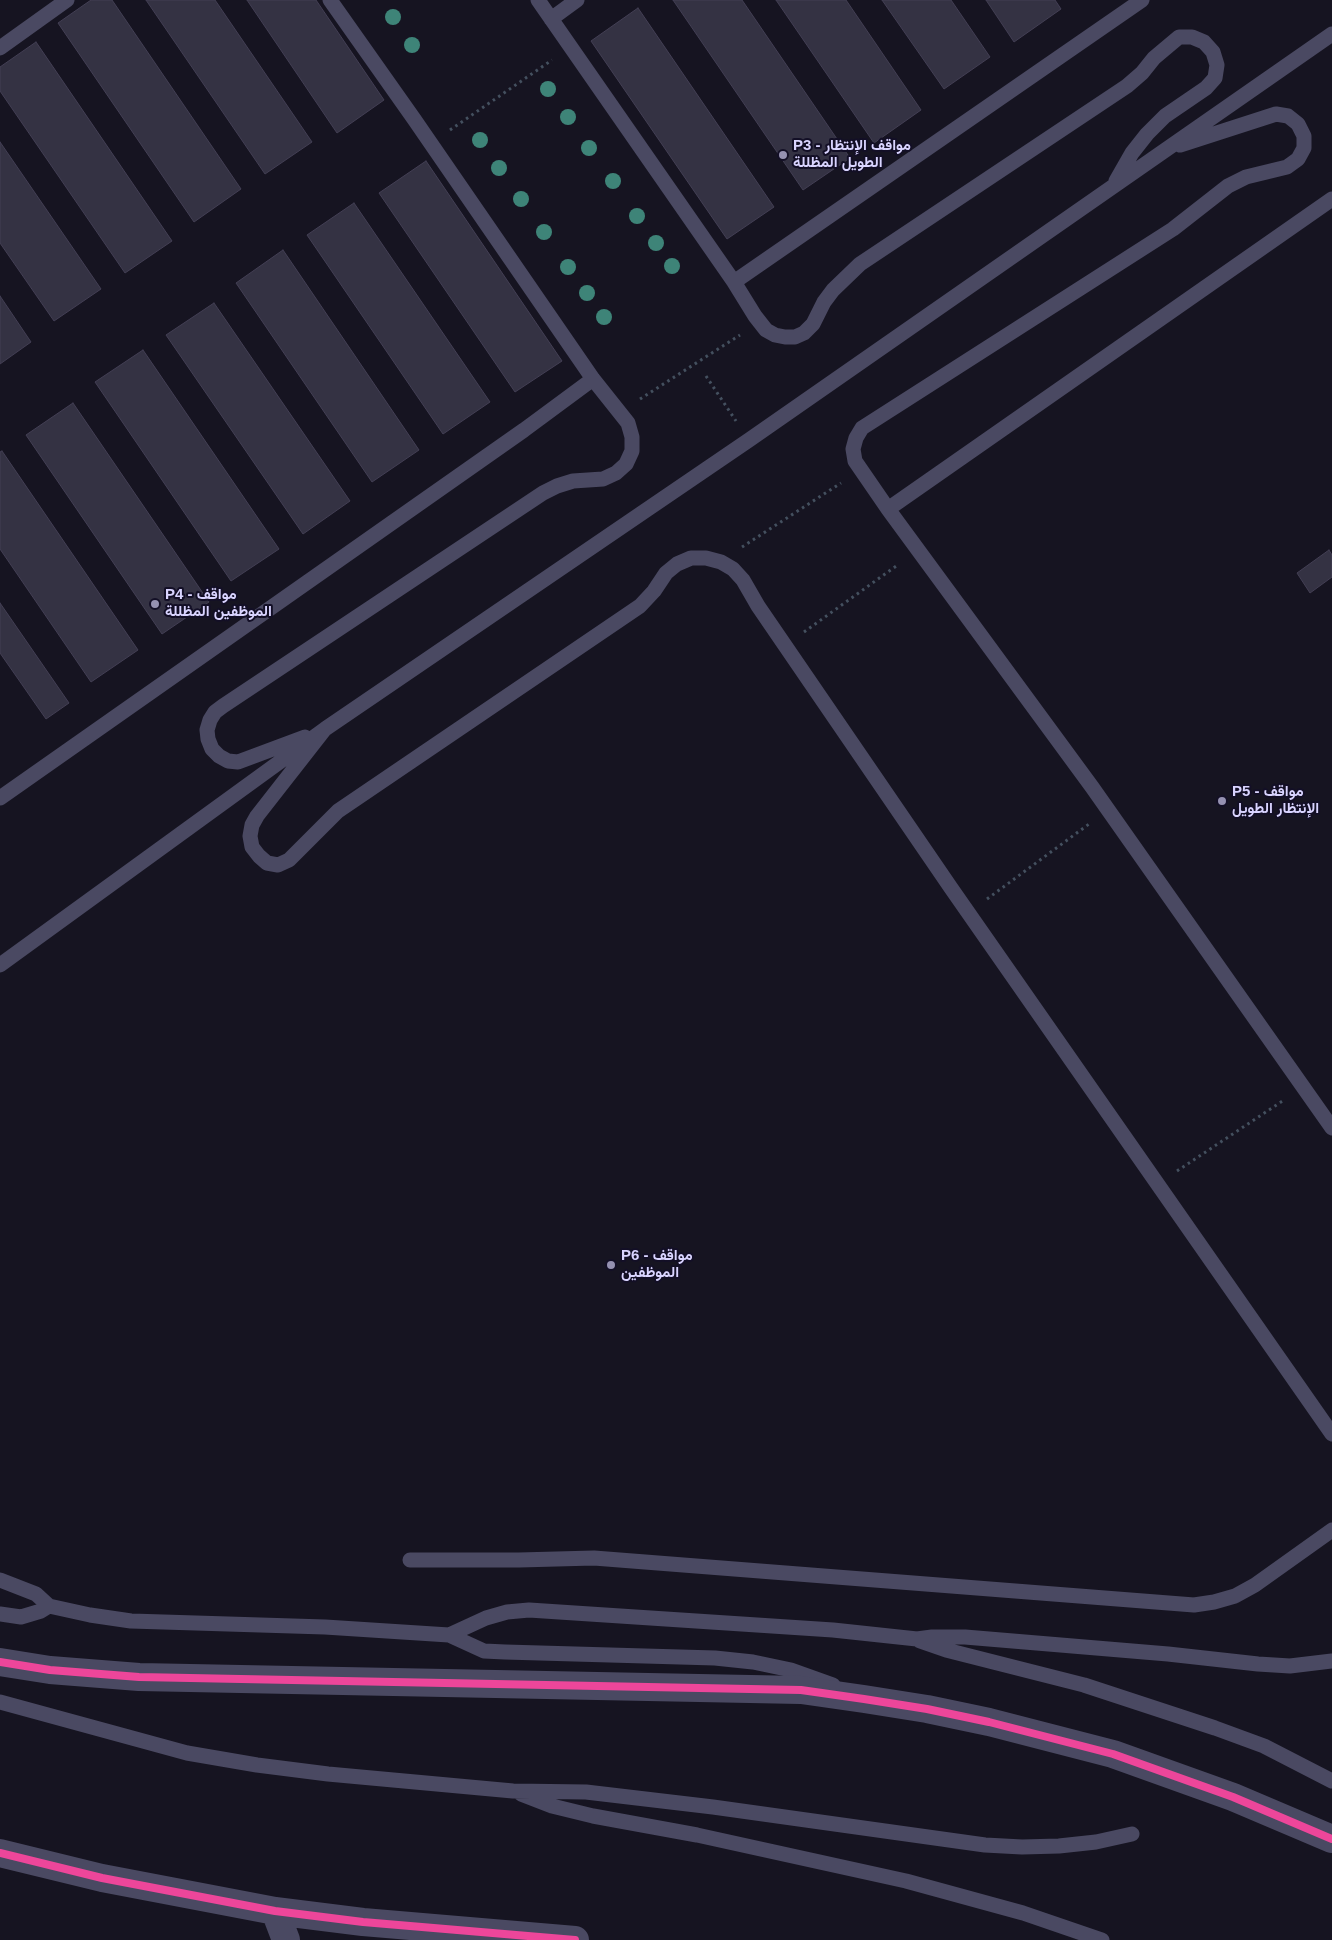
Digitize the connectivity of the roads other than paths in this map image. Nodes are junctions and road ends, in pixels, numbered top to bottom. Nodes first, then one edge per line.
1 (67, 0) edge
2 (330, 0) edge
3 (538, 0) edge
4 (577, 0) edge
5 (1142, 0) edge
6 (551, 18) junction
7 (1332, 34) edge
8 (0, 48) edge
9 (1164, 150) junction
10 (1114, 184) junction
11 (1332, 199) edge
12 (734, 282) junction
13 (593, 379) junction
14 (888, 509) junction
15 (325, 729) junction
16 (0, 798) edge
17 (0, 965) edge
18 (1332, 1128) edge
19 (1332, 1434) edge
20 (1332, 1530) edge
21 (410, 1560) dead end
22 (0, 1580) edge
23 (49, 1606) junction
24 (0, 1614) edge
25 (448, 1635) junction
26 (916, 1639) junction
27 (1332, 1661) edge
28 (0, 1662) edge
29 (864, 1699) junction
30 (0, 1702) edge
31 (1332, 1781) edge
32 (513, 1792) junction
33 (1132, 1834) dead end
34 (1332, 1839) edge
35 (0, 1853) edge
36 (275, 1911) junction
37 (360, 1931) edge
38 (424, 1934) edge
39 (286, 1940) edge
40 (575, 1940) edge
41 (1102, 1940) edge

1 - 8 lane
2 - 13 lane
3 - 6 lane
4 - 6 lane
5 - 12 lane
6 - 12 lane
7 - 9 lane
9 - 10 lane
9 - 14 lane
10 - 12 lane
10 - 15 lane
11 - 14 lane
13 - 15 lane
13 - 16 lane
14 - 18 lane
15 - 17 lane
15 - 19 lane
20 - 21 lane
22 - 23 lane
23 - 24 lane
23 - 25 lane
25 - 26 lane
25 - 29 lane
26 - 27 lane
26 - 31 lane
28 - 29 street
29 - 34 street
30 - 32 lane
32 - 33 lane
32 - 41 lane
35 - 36 street
36 - 37 street
36 - 39 street
37 - 38 street
38 - 40 street

